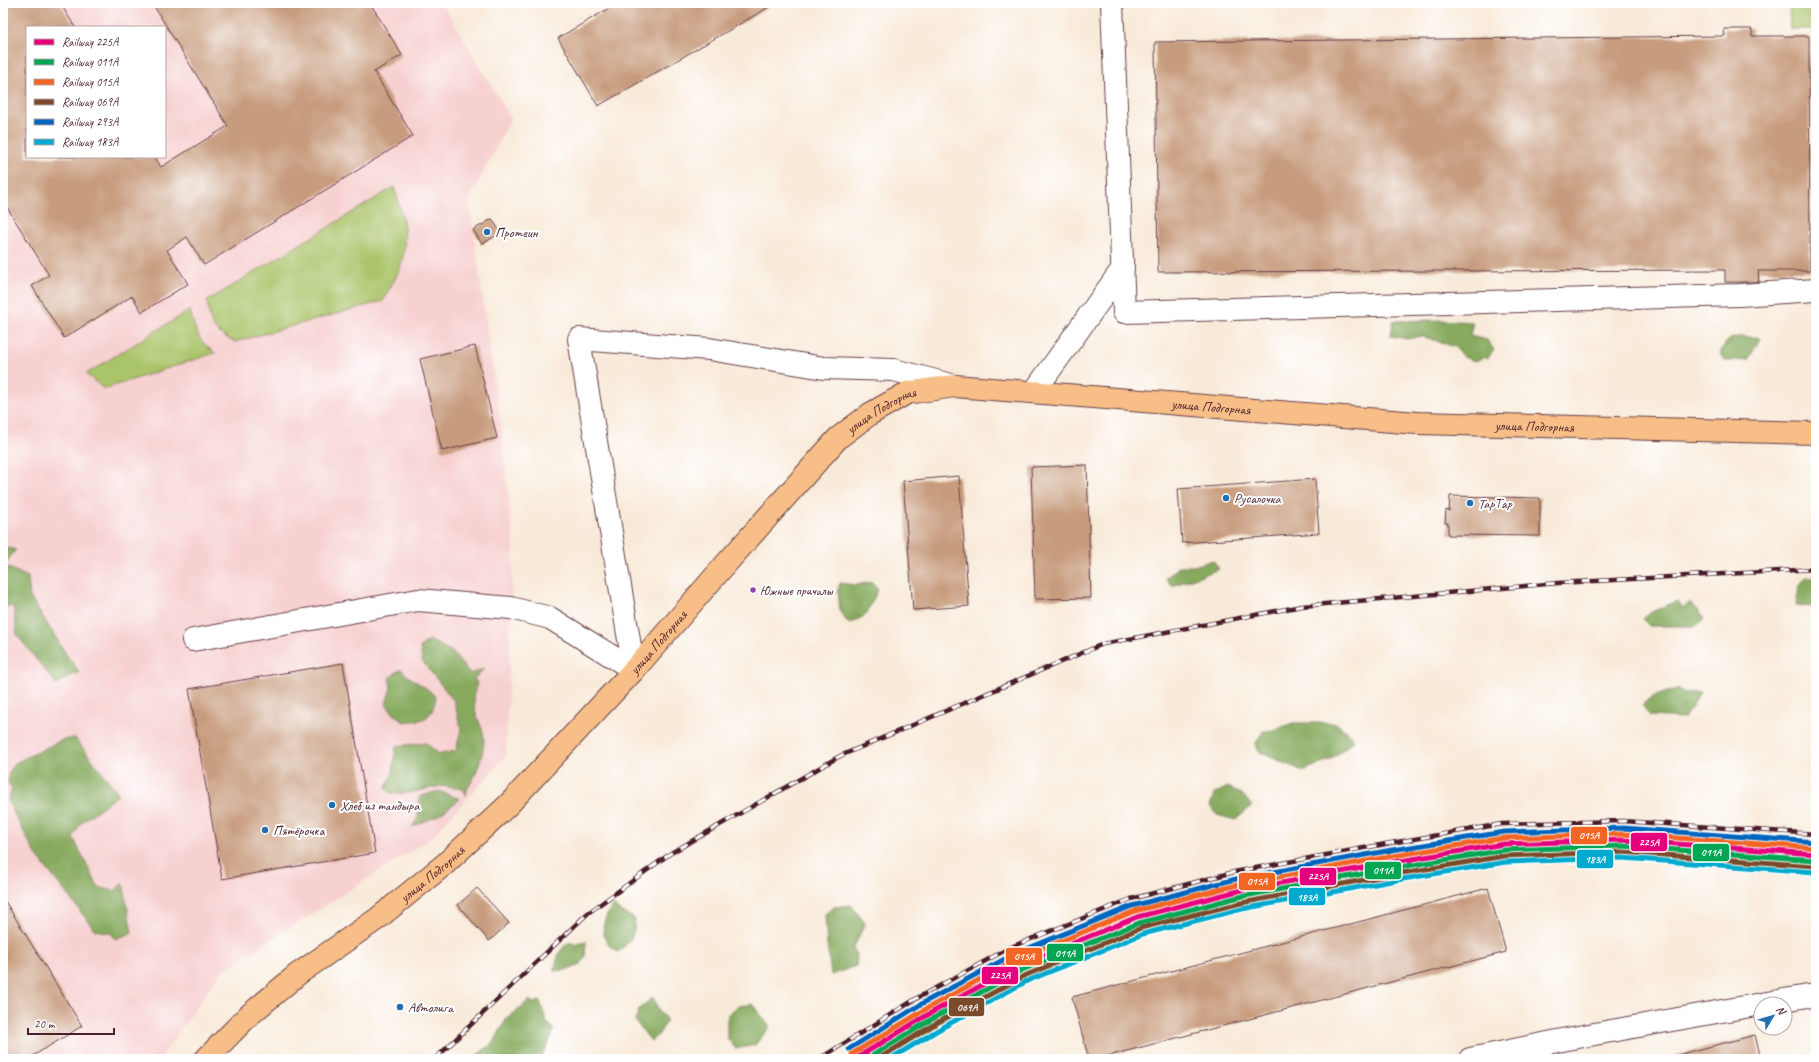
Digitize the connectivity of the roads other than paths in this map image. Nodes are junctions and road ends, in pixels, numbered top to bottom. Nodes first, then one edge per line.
1 (1112, 3) edge
2 (1123, 268) junction
3 (1816, 290) edge
4 (955, 386) junction
5 (1034, 392) junction
6 (1816, 433) edge
7 (193, 640) dead end
8 (634, 670) junction
9 (1816, 997) edge
10 (1793, 999) edge
11 (1753, 1005) edge
12 (206, 1059) edge
13 (1470, 1059) edge

1 - 2 lane
2 - 3 lane
2 - 5 lane
4 - 5 main road, улица Подгорная
4 - 8 main road, улица Подгорная
4 - 8 lane
5 - 6 main road, улица Подгорная
7 - 8 lane
8 - 12 main road, улица Подгорная
9 - 10 lane
11 - 13 lane

